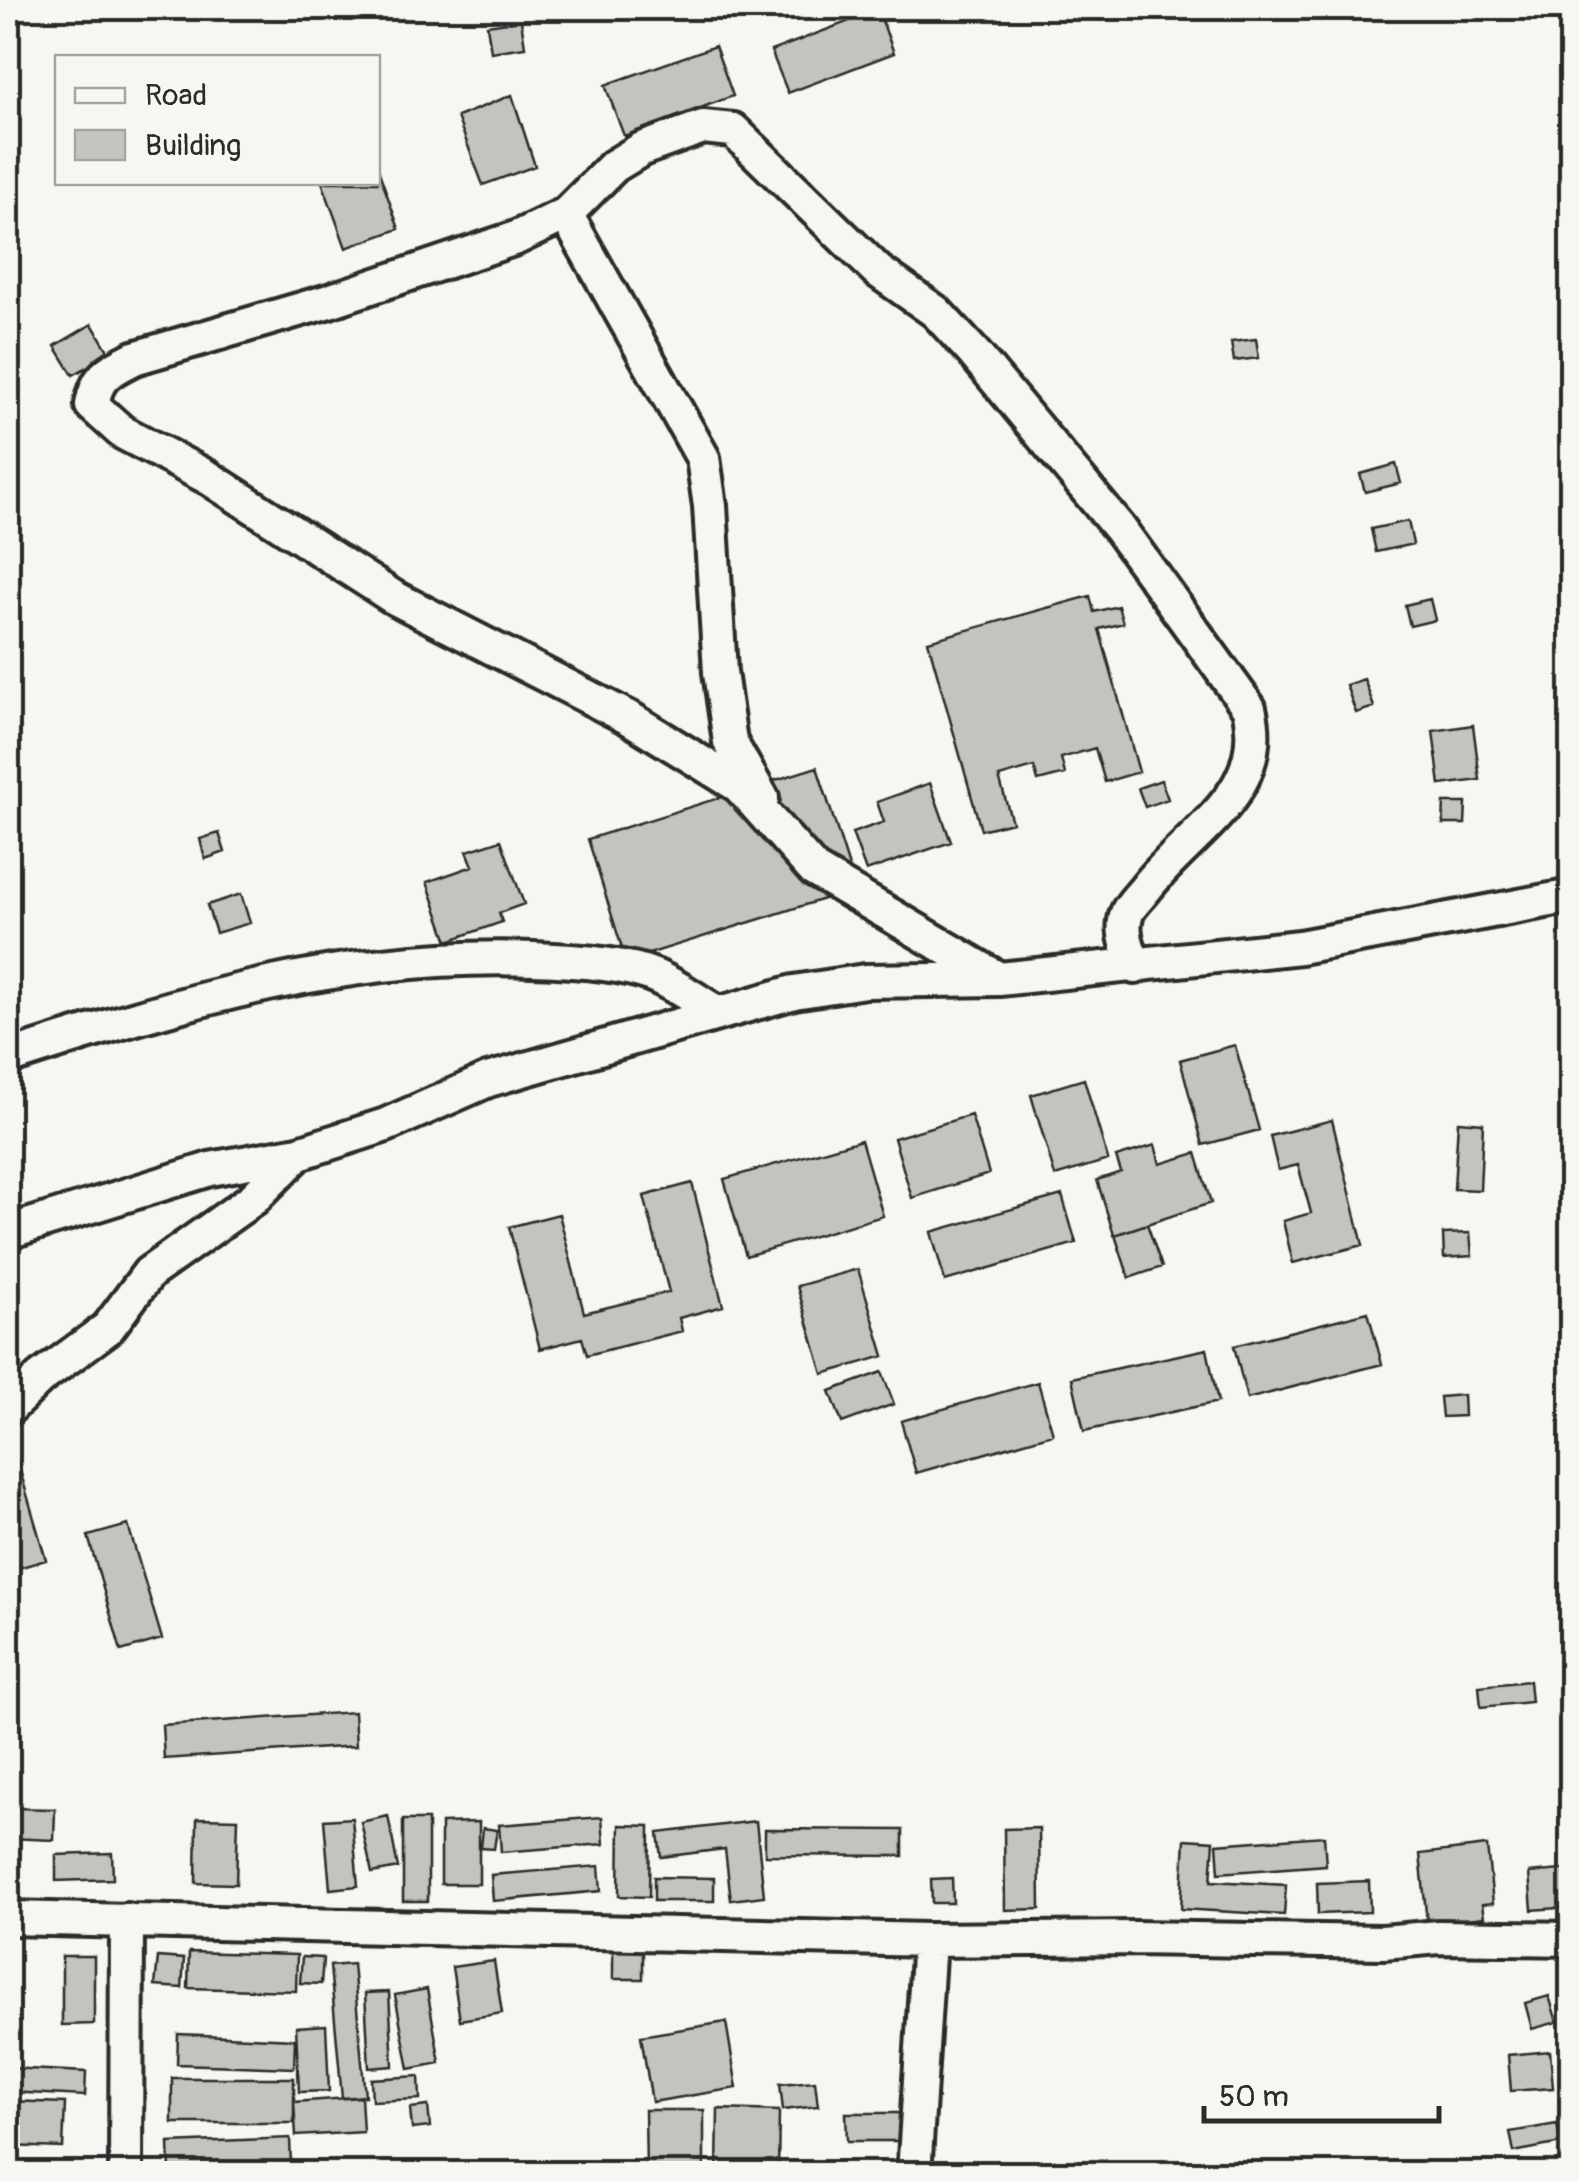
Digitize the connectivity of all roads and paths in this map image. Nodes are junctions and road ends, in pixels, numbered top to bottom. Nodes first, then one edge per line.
1 (566, 214) junction
2 (776, 826) junction
3 (1572, 896) edge
4 (1135, 966) junction
5 (999, 979) junction
6 (718, 1014) junction
7 (8, 1058) edge
8 (299, 1154) junction
9 (8, 1232) edge
10 (8, 1409) edge
11 (8, 1918) edge
12 (127, 1920) junction
13 (1572, 1939) edge
14 (929, 1940) junction
15 (126, 2174) edge
16 (914, 2174) edge

1 - 2 street
1 - 2 street
1 - 4 street
2 - 5 street
3 - 4 street
4 - 5 street
5 - 6 street
6 - 7 street
6 - 8 street
8 - 9 street
8 - 10 street
11 - 12 street
12 - 14 street
12 - 15 street
13 - 14 street
14 - 16 street

